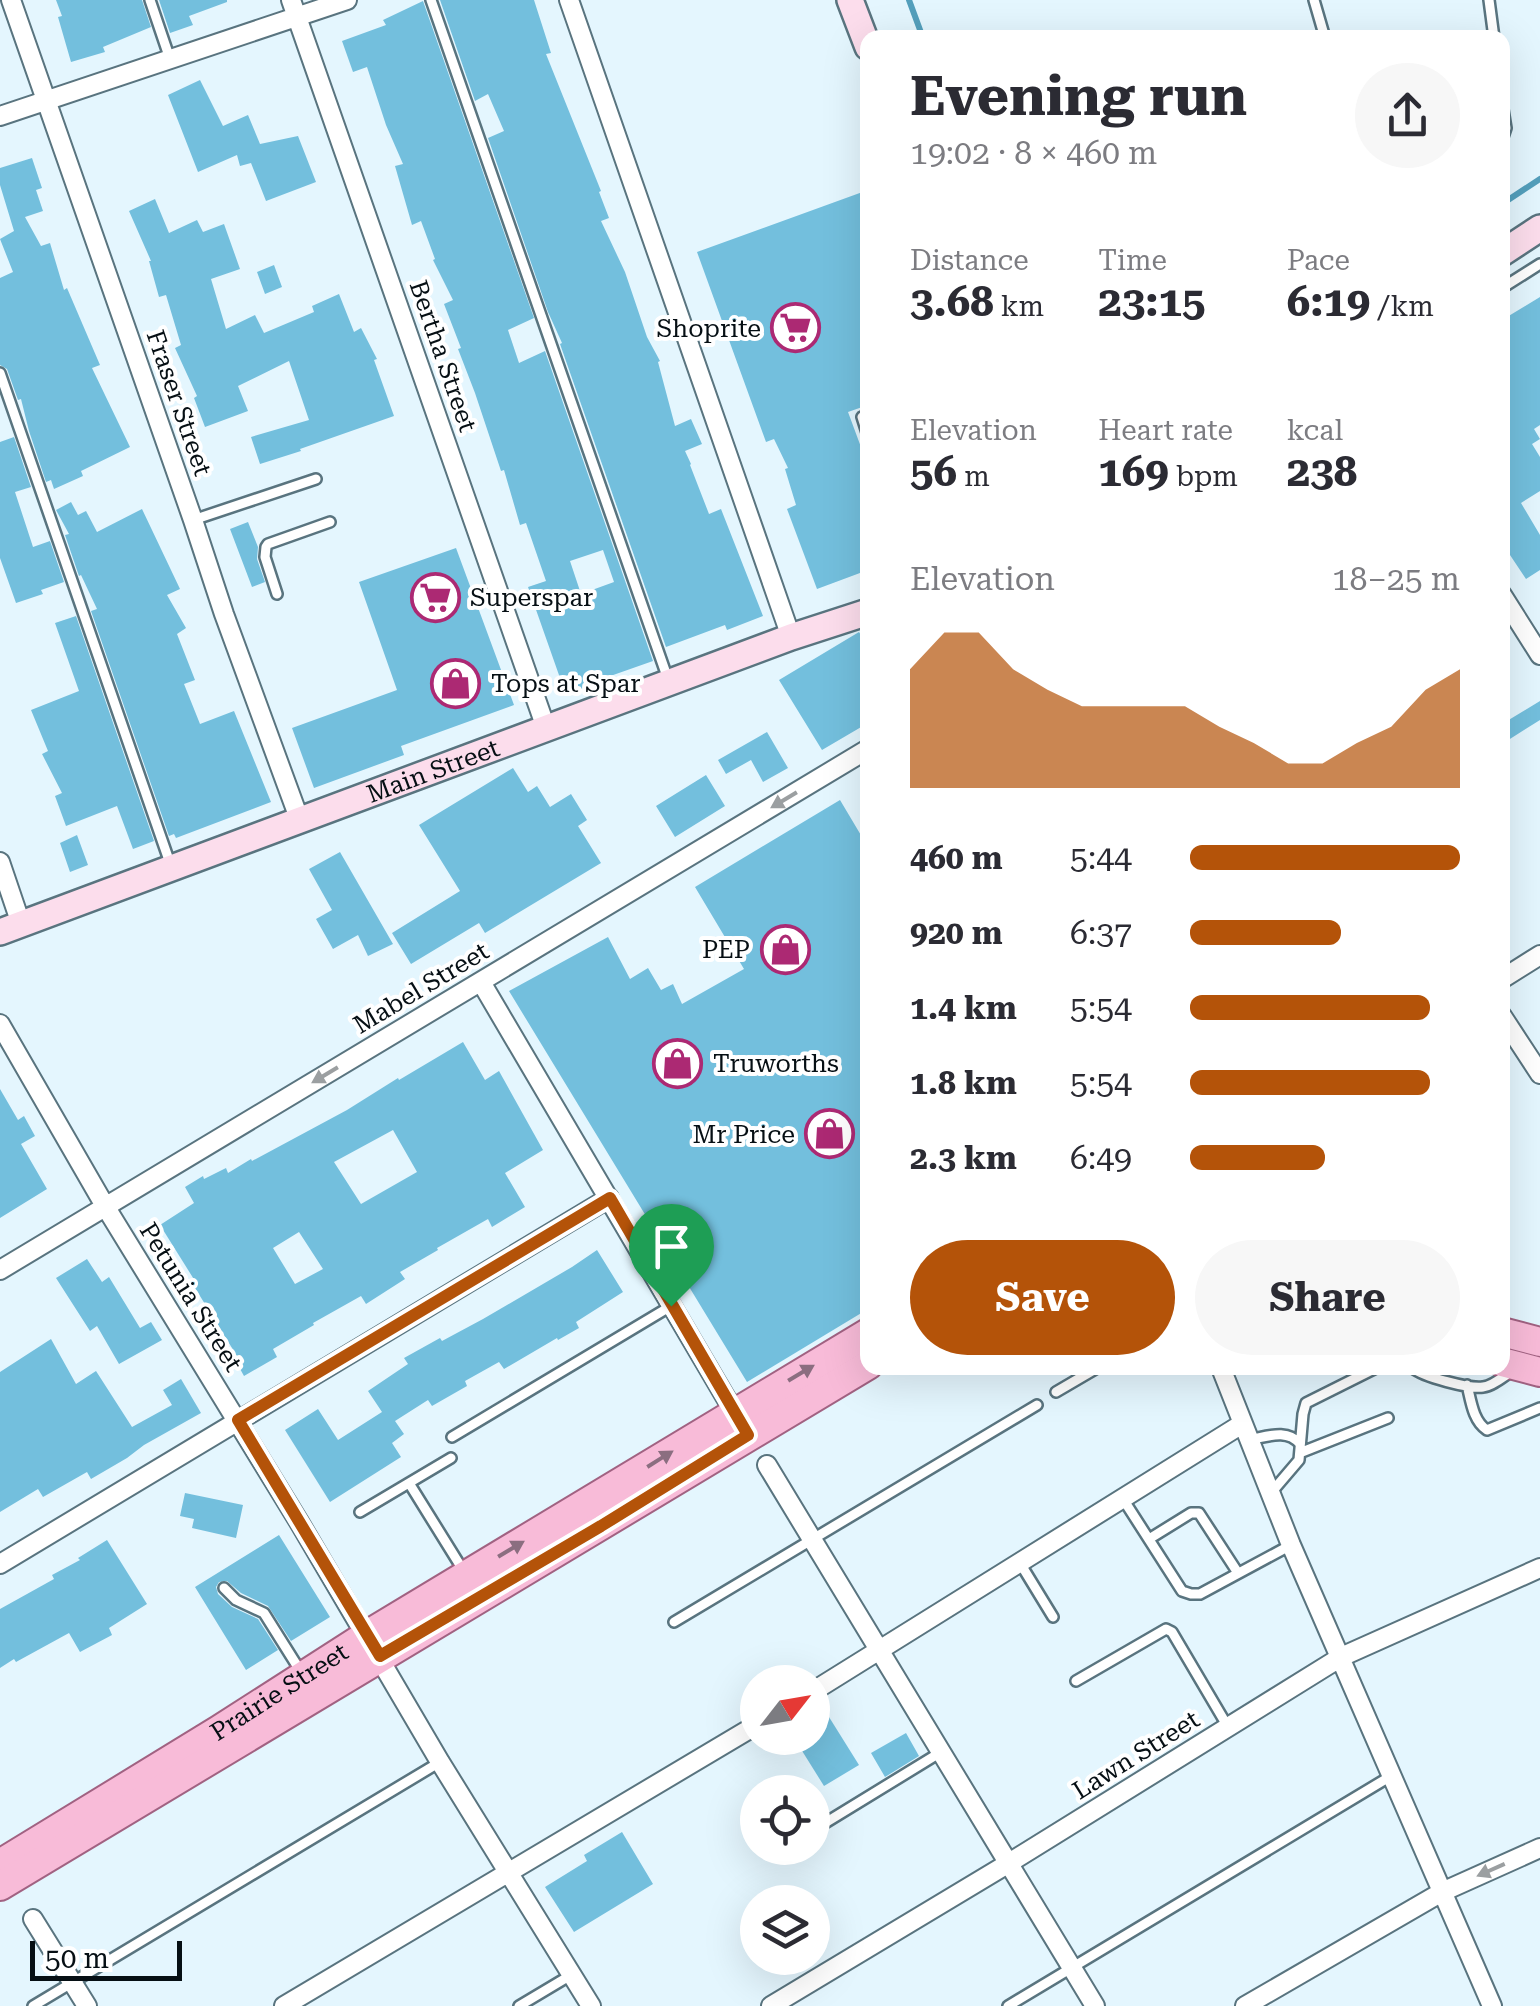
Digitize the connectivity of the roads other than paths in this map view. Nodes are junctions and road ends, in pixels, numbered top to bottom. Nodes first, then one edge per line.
1 (11, 0) edge
2 (150, 0) edge
3 (346, 0) edge
4 (431, 0) edge
5 (569, 0) edge
6 (850, 0) edge
7 (1314, 0) edge
8 (1489, 0) edge
9 (294, 9) edge
10 (861, 30) edge
11 (1323, 30) edge
12 (1493, 30) edge
13 (170, 59) junction
14 (47, 99) junction
15 (0, 116) edge
16 (1540, 228) edge
17 (1510, 248) edge
18 (1540, 264) edge
19 (1510, 283) edge
20 (0, 373) edge
21 (316, 479) dead end
22 (194, 520) junction
23 (330, 522) dead end
24 (277, 594) dead end
25 (1510, 608) edge
26 (860, 615) edge
27 (791, 637) junction
28 (1540, 655) edge
29 (670, 683) junction
30 (546, 728) junction
31 (860, 754) edge
32 (300, 822) junction
33 (0, 862) edge
34 (172, 869) junction
35 (11, 928) edge
36 (1540, 955) edge
37 (1510, 974) edge
38 (482, 982) junction
39 (0, 1024) edge
40 (1510, 1028) edge
41 (1540, 1074) edge
42 (610, 1198) junction
43 (105, 1206) junction
44 (0, 1270) edge
45 (671, 1306) junction
46 (1510, 1334) edge
47 (860, 1340) edge
48 (1540, 1342) edge
49 (860, 1369) edge
50 (1086, 1375) edge
51 (1224, 1375) edge
52 (1362, 1375) edge
53 (1421, 1375) edge
54 (1506, 1375) edge
55 (1467, 1385) junction
56 (1056, 1392) dead end
57 (1038, 1404) dead end
58 (1540, 1408) edge
59 (1388, 1418) dead end
60 (238, 1420) junction
61 (742, 1424) junction
62 (1245, 1432) junction
63 (452, 1436) dead end
64 (1301, 1448) junction
65 (451, 1458) dead end
66 (766, 1465) dead end
67 (409, 1483) junction
68 (1270, 1494) junction
69 (1123, 1499) junction
70 (360, 1512) dead end
71 (811, 1538) junction
72 (1148, 1539) junction
73 (1291, 1545) junction
74 (0, 1564) edge
75 (1020, 1564) junction
76 (1540, 1568) edge
77 (1238, 1573) junction
78 (466, 1576) junction
79 (224, 1588) dead end
80 (1052, 1617) dead end
81 (674, 1622) dead end
82 (373, 1646) junction
83 (880, 1651) junction
84 (1341, 1657) junction
85 (303, 1676) junction
86 (830, 1681) edge
87 (1076, 1681) dead end
88 (1228, 1727) junction
89 (740, 1735) edge
90 (941, 1752) junction
91 (440, 1762) junction
92 (1392, 1776) junction
93 (830, 1821) edge
94 (1540, 1848) edge
95 (1009, 1863) junction
96 (0, 1864) edge
97 (509, 1872) junction
98 (0, 1886) edge
99 (1442, 1892) junction
100 (33, 1920) dead end
101 (1071, 1968) junction
102 (572, 1974) junction
103 (73, 1982) junction
104 (33, 2006) edge
105 (87, 2006) edge
106 (284, 2006) edge
107 (519, 2006) edge
108 (590, 2006) edge
109 (771, 2006) edge
110 (1008, 2006) edge
111 (1095, 2006) edge
112 (1245, 2006) edge
113 (1492, 2006) edge

1 - 14 street, Fraser Street
2 - 13 lane
3 - 9 street
4 - 29 lane
5 - 27 street
6 - 10 main road
7 - 11 lane
8 - 12 lane
9 - 13 street
9 - 30 street, Bertha Street
13 - 14 street
14 - 15 street
14 - 22 street, Fraser Street
16 - 17 main road
18 - 19 lane
20 - 34 lane
21 - 22 lane
22 - 32 street, Fraser Street
23 - 24 lane
25 - 28 street
26 - 27 main road, Main Street
27 - 29 main road, Main Street
29 - 30 main road, Main Street
30 - 32 main road, Main Street
31 -> 38 street, Mabel Street
32 - 34 main road, Main Street
33 - 35 street
34 - 35 main road, Main Street
36 - 37 street
38 - 42 street
38 -> 43 street, Mabel Street
39 - 43 street, Petunia Street
40 - 41 street
42 - 45 street
42 - 60 street
43 - 44 street, Mabel Street
43 - 60 street, Petunia Street
45 - 61 street
45 - 63 lane
46 - 48 main road
61 -> 47 main road, Prairie Street
49 - 61 main road, Prairie Street
50 - 56 lane
51 - 62 street
52 - 64 lane
53 - 55 lane
54 - 55 lane
55 - 58 lane
57 - 71 lane
59 - 64 lane
60 - 74 street
60 - 82 street, Petunia Street
78 -> 61 main road, Prairie Street
61 - 82 main road, Prairie Street
62 - 64 lane
62 - 68 street
62 - 69 street
64 - 68 lane
65 - 67 lane
66 - 71 street
67 - 70 lane
67 - 78 lane
68 - 73 street
69 - 72 lane
69 - 75 street
71 - 81 lane
71 - 83 street
72 - 77 lane
72 - 77 lane
73 - 77 lane
73 - 84 street
75 - 80 lane
75 - 83 street
76 - 84 street, Lawn Street
78 - 82 main road, Prairie Street
79 - 85 lane
82 - 85 main road, Prairie Street
82 - 91 street, Petunia Street
82 - 98 main road, Prairie Street
83 - 86 street
83 - 90 street
84 - 88 street, Lawn Street
84 - 92 street
85 - 96 main road, Prairie Street
87 - 88 lane
88 - 95 street, Lawn Street
89 - 97 street
90 - 93 lane
90 - 95 street
91 - 97 street, Petunia Street
91 - 103 lane
92 - 99 street
92 - 101 lane
94 -> 99 street
95 - 101 street
95 - 109 street, Lawn Street
97 - 102 street, Petunia Street
97 - 106 street
99 - 112 street
99 - 113 street
100 - 103 street
101 - 110 lane
101 - 111 street
102 - 107 lane
102 - 108 street, Petunia Street
103 - 104 lane
103 - 105 street

